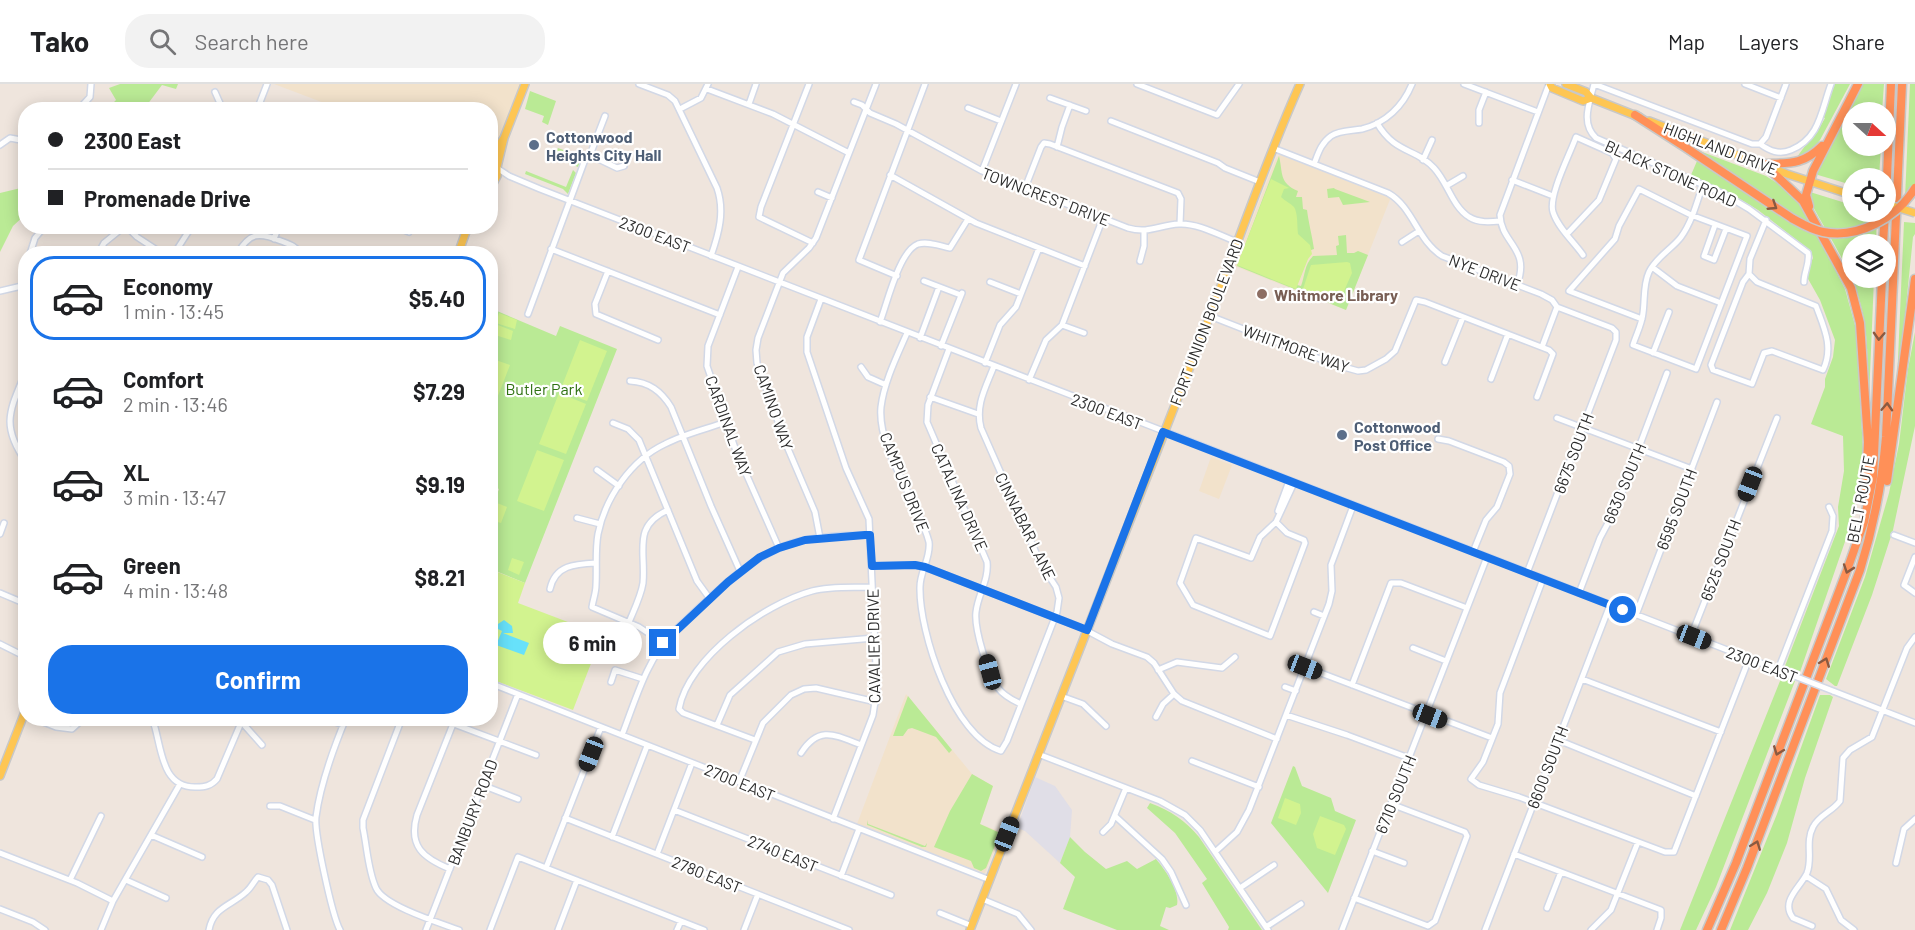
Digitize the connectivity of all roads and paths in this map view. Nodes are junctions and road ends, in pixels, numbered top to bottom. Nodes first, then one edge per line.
1 (91, 84) edge
2 (267, 84) edge
3 (525, 84) edge
4 (639, 84) edge
5 (660, 84) edge
6 (756, 84) edge
7 (809, 84) edge
8 (876, 84) edge
9 (925, 84) edge
10 (1016, 84) edge
11 (1137, 84) edge
12 (1239, 84) edge
13 (1300, 84) edge
14 (1412, 84) edge
15 (1464, 84) edge
16 (1550, 84) edge
17 (1566, 84) edge
18 (1594, 84) edge
19 (1745, 84) edge
20 (1786, 84) edge
21 (1831, 84) edge
22 (1858, 84) edge
23 (1891, 84) edge
24 (1902, 84) edge
25 (708, 86) edge
26 (657, 91) junction
27 (215, 92) dead end
28 (1486, 92) junction
29 (1050, 98) dead end
30 (1591, 98) junction
31 (1781, 98) junction
32 (85, 102) edge
33 (220, 102) edge
34 (259, 102) edge
35 (854, 102) dead end
36 (748, 104) junction
37 (1070, 105) junction
38 (968, 108) dead end
39 (680, 109) junction
40 (866, 109) junction
41 (1086, 111) dead end
42 (1538, 112) junction
43 (605, 116) dead end
44 (1635, 116) junction
45 (1001, 121) junction
46 (1111, 121) dead end
47 (1377, 123) junction
48 (1479, 123) dead end
49 (793, 125) junction
50 (908, 130) junction
51 (18, 140) edge
52 (1432, 140) dead end
53 (1829, 140) junction
54 (1760, 144) junction
55 (0, 145) edge
56 (1057, 147) junction
57 (1273, 148) junction
58 (849, 153) junction
59 (498, 154) edge
60 (590, 155) junction
61 (1423, 160) junction
62 (1314, 164) junction
63 (1764, 165) junction
64 (624, 166) dead end
65 (498, 167) edge
66 (1887, 168) edge
67 (982, 171) junction
68 (509, 176) junction
69 (890, 176) junction
70 (1463, 176) dead end
71 (1512, 180) junction
72 (1260, 182) junction
73 (1809, 182) junction
74 (498, 183) edge
75 (1703, 184) junction
76 (1446, 186) junction
77 (1025, 188) junction
78 (1915, 188) edge
79 (818, 192) dead end
80 (1842, 192) edge
81 (1553, 196) junction
82 (832, 198) junction
83 (569, 201) junction
84 (1896, 206) edge
85 (1811, 212) junction
86 (1915, 213) edge
87 (1691, 215) junction
88 (1103, 218) junction
89 (968, 219) junction
90 (1500, 220) junction
91 (1766, 220) junction
92 (1180, 224) junction
93 (1715, 225) junction
94 (1726, 229) junction
95 (1144, 231) junction
96 (1419, 231) junction
97 (115, 234) edge
98 (134, 234) edge
99 (276, 234) edge
100 (1567, 234) junction
101 (274, 239) junction
102 (1237, 242) junction
103 (1402, 242) dead end
104 (813, 243) junction
105 (102, 246) edge
106 (151, 246) edge
107 (244, 246) edge
108 (293, 246) edge
109 (1039, 248) junction
110 (551, 249) junction
111 (1583, 255) dead end
112 (711, 256) junction
113 (1140, 261) dead end
114 (1085, 266) junction
115 (738, 267) junction
116 (1652, 267) junction
117 (608, 271) junction
118 (1749, 274) junction
119 (897, 276) junction
120 (1915, 279) edge
121 (924, 281) dead end
122 (990, 282) dead end
123 (1804, 282) dead end
124 (779, 283) junction
125 (1517, 285) junction
126 (18, 287) edge
127 (939, 287) junction
128 (1882, 288) edge
129 (0, 291) edge
130 (1021, 294) junction
131 (821, 299) junction
132 (1721, 303) junction
133 (1557, 307) junction
134 (1669, 312) dead end
135 (528, 314) dead end
136 (720, 315) junction
137 (1210, 316) junction
138 (1463, 317) junction
139 (1642, 319) junction
140 (880, 322) junction
141 (1062, 325) junction
142 (1616, 332) joint
143 (907, 333) junction
144 (1084, 333) dead end
145 (1508, 334) junction
146 (920, 338) junction
147 (658, 339) dead end
148 (941, 346) junction
149 (1542, 347) junction
150 (949, 349) junction
151 (1653, 353) junction
152 (1445, 362) dead end
153 (985, 363) junction
154 (994, 366) junction
155 (861, 367) dead end
156 (1668, 373) dead end
157 (1491, 379) dead end
158 (1029, 380) junction
159 (630, 381) dead end
160 (886, 385) junction
161 (18, 390) edge
162 (930, 397) junction
163 (1537, 397) dead end
164 (1717, 402) dead end
165 (978, 414) junction
166 (1557, 418) dead end
167 (1777, 418) dead end
168 (726, 422) junction
169 (613, 423) dead end
170 (1582, 427) junction
171 (1163, 432) junction
172 (682, 437) junction
173 (1438, 439) dead end
174 (1638, 449) junction
175 (18, 450) edge
176 (646, 456) junction
177 (1692, 469) junction
178 (597, 470) dead end
179 (1292, 482) junction
180 (619, 486) junction
181 (1353, 506) junction
182 (1829, 507) dead end
183 (668, 510) junction
184 (577, 518) dead end
185 (1275, 522) junction
186 (1864, 522) junction
187 (4, 523) dead end
188 (600, 524) junction
189 (1874, 528) junction
190 (0, 534) edge
191 (870, 535) junction
192 (1894, 535) dead end
193 (820, 538) junction
194 (1915, 543) edge
195 (779, 548) junction
196 (1473, 552) junction
197 (1487, 557) junction
198 (1915, 557) edge
199 (596, 564) junction
200 (872, 566) junction
201 (925, 567) junction
202 (740, 571) junction
203 (1527, 573) junction
204 (1544, 579) junction
205 (872, 587) junction
206 (550, 589) dead end
207 (982, 589) junction
208 (0, 593) edge
209 (1579, 593) junction
210 (1915, 593) edge
211 (710, 599) junction
212 (18, 601) edge
213 (1610, 605) junction
214 (1467, 608) junction
215 (1314, 612) dead end
216 (1636, 615) junction
217 (1324, 616) junction
218 (1055, 617) junction
219 (629, 622) junction
220 (1087, 630) junction
221 (1690, 636) junction
222 (874, 638) junction
223 (1915, 638) edge
224 (663, 643) junction
225 (0, 644) edge
226 (1413, 648) dead end
227 (18, 653) edge
228 (1235, 657) dead end
229 (1749, 658) junction
230 (1446, 661) junction
231 (1305, 667) junction
232 (1158, 670) junction
233 (1781, 671) junction
234 (1582, 679) junction
235 (644, 680) junction
236 (611, 682) dead end
237 (1352, 685) junction
238 (498, 686) edge
239 (1285, 687) dead end
240 (1296, 691) junction
241 (518, 694) junction
242 (1174, 694) junction
243 (1061, 696) junction
244 (876, 702) junction
245 (1021, 704) junction
246 (1882, 710) junction
247 (1426, 714) junction
248 (1286, 715) junction
249 (1156, 717) dead end
250 (1915, 723) edge
251 (717, 725) junction
252 (20, 726) edge
253 (53, 726) edge
254 (75, 726) edge
255 (155, 726) edge
256 (239, 726) edge
257 (246, 726) edge
258 (343, 726) edge
259 (399, 726) edge
260 (452, 726) edge
261 (458, 726) edge
262 (1106, 726) dead end
263 (601, 727) junction
264 (1721, 732) junction
265 (622, 735) junction
266 (1492, 738) junction
267 (1277, 739) junction
268 (755, 740) junction
269 (1558, 741) junction
270 (500, 742) junction
271 (262, 745) dead end
272 (861, 745) junction
273 (647, 746) junction
274 (1000, 751) joint
275 (801, 753) dead end
276 (1038, 754) junction
277 (536, 755) dead end
278 (1409, 758) junction
279 (1192, 761) dead end
280 (693, 763) junction
281 (1, 773) edge
282 (739, 782) junction
283 (180, 784) junction
284 (482, 785) junction
285 (1259, 787) junction
286 (1126, 788) junction
287 (1696, 796) junction
288 (518, 800) dead end
289 (1534, 802) junction
290 (1391, 804) junction
291 (270, 806) dead end
292 (674, 810) junction
293 (101, 816) dead end
294 (1115, 816) junction
295 (565, 818) junction
296 (833, 819) junction
297 (1915, 819) edge
298 (315, 820) junction
299 (859, 829) junction
300 (1103, 832) dead end
301 (151, 835) junction
302 (612, 837) junction
303 (1638, 842) junction
304 (1372, 851) junction
305 (1215, 852) junction
306 (0, 853) edge
307 (657, 854) junction
308 (1514, 854) junction
309 (202, 857) dead end
310 (1404, 863) dead end
311 (1896, 863) dead end
312 (1274, 865) dead end
313 (546, 868) junction
314 (450, 869) junction
315 (1561, 872) junction
316 (841, 876) junction
317 (1806, 876) junction
318 (70, 880) junction
319 (126, 880) junction
320 (578, 880) junction
321 (990, 880) junction
322 (1240, 888) junction
323 (758, 894) junction
324 (1618, 894) junction
325 (891, 896) dead end
326 (166, 898) dead end
327 (1354, 898) junction
328 (982, 899) junction
329 (113, 901) junction
330 (1301, 904) dead end
331 (1186, 905) dead end
332 (1546, 908) dead end
333 (0, 909) edge
334 (940, 913) dead end
335 (430, 919) junction
336 (681, 921) junction
337 (1812, 926) dead end
338 (37, 927) edge
339 (971, 928) edge
340 (1267, 928) edge
341 (104, 929) edge
342 (45, 930) edge
343 (208, 930) edge
344 (287, 930) edge
345 (340, 930) edge
346 (426, 930) edge
347 (459, 930) edge
348 (490, 930) edge
349 (558, 930) edge
350 (677, 930) edge
351 (704, 930) edge
352 (744, 930) edge
353 (849, 930) edge
354 (1031, 930) edge
355 (1342, 930) edge
356 (1485, 930) edge
357 (1591, 930) edge
358 (1657, 930) edge
359 (1707, 930) edge
360 (1721, 930) edge
361 (1854, 930) edge

1 - 32 street
2 - 34 street
3 - 59 main road
4 - 26 street
5 - 26 street
6 - 36 street
7 - 49 street
8 - 40 street, CAMINO WAY
9 - 50 street
10 - 45 street
11 - 12 street
13 - 57 main road, FORT UNION BOULEVARD
14 - 47 street
15 - 28 street
16 - 30 main road, HIGHLAND DRIVE
16 - 42 street
17 - 30 main road, HIGHLAND DRIVE
18 - 30 street, BLACK STONE ROAD
18 - 54 street
19 - 31 street
20 - 31 street
21 - 54 street
22 - 53 highway
23 - 66 highway
189 -> 24 highway, BELT ROUTE
25 - 36 street
25 - 39 street
26 - 39 street
27 - 33 street
28 - 42 street
28 - 48 street
29 - 37 street
30 - 44 main road, HIGHLAND DRIVE
30 - 75 street, BLACK STONE ROAD
31 - 54 street
35 - 40 street, TOWNCREST DRIVE
36 - 49 street
37 - 41 street
37 - 56 street
38 - 45 street
39 - 112 street
40 - 50 street, TOWNCREST DRIVE
40 - 58 street, CAMINO WAY
42 - 71 street
43 - 60 street
44 - 63 main road, HIGHLAND DRIVE
44 -> 78 highway, bridge
45 - 67 street
46 - 72 street
47 - 61 street
47 - 62 street
49 - 58 street
49 - 104 street
50 - 67 street, TOWNCREST DRIVE
50 - 69 street
51 - 55 street
52 - 61 street
53 - 63 highway
53 - 73 highway
56 - 77 street
56 - 92 street
57 - 62 street, NYE DRIVE
57 - 72 main road, FORT UNION BOULEVARD
58 - 82 street, CAMINO WAY
60 - 64 street
60 - 83 street
61 - 76 street
62 - 96 street, NYE DRIVE
63 - 73 main road, HIGHLAND DRIVE
63 - 85 highway
65 - 68 street, 2300 EAST
67 - 77 street, TOWNCREST DRIVE
68 - 74 street
68 - 83 street, 2300 EAST
69 - 89 street
69 - 119 street
70 - 76 street
71 - 81 street
71 - 90 street
72 - 102 main road, FORT UNION BOULEVARD
73 - 80 main road, HIGHLAND DRIVE
73 - 85 highway
75 - 87 street
75 - 91 street, BLACK STONE ROAD
76 - 90 street
77 - 88 street, TOWNCREST DRIVE
79 - 82 street
81 - 100 street
81 - 100 street
82 - 104 street, CAMINO WAY
83 - 110 street
83 - 112 street, 2300 EAST
84 - 86 main road, bridge
85 - 186 highway
87 - 93 street
87 - 116 street
87 - 139 street
88 - 95 street, TOWNCREST DRIVE
88 - 114 street
89 - 109 street
89 - 119 street
90 - 125 street
91 - 118 street
91 - 123 street, BLACK STONE ROAD
92 - 95 street, TOWNCREST DRIVE
92 - 102 street, TOWNCREST DRIVE
93 - 94 street
93 - 94 street
94 - 132 street
95 - 113 street
96 - 103 street
96 - 125 street, NYE DRIVE
97 - 105 street
98 - 106 street
99 - 101 street
100 - 111 street
101 - 107 street
101 - 108 street
102 - 137 main road, FORT UNION BOULEVARD
104 - 124 street, CAMINO WAY
109 - 114 street
109 - 130 street
110 - 117 street
110 - 135 street
112 - 115 street, 2300 EAST
114 - 141 street
115 - 124 street, 2300 EAST
115 - 136 street, CARDINAL WAY
116 - 132 street
116 - 139 street
117 - 136 street
117 - 147 street
118 - 118 street
119 - 140 street
120 - 189 highway
121 - 127 street
122 - 130 street
124 - 131 street, 2300 EAST
124 - 193 street, CAMINO WAY
125 - 133 street, NYE DRIVE
126 - 129 street
127 - 146 street
127 - 148 street
128 -> 186 highway, BELT ROUTE
130 - 153 street
131 - 140 street, 2300 EAST
131 - 191 street, CAVALIER DRIVE
132 - 151 street
133 - 142 street, NYE DRIVE
133 - 149 street
134 - 151 street
136 - 168 street, CARDINAL WAY
137 - 138 street, WHITMORE WAY
137 - 171 main road, FORT UNION BOULEVARD
138 - 145 street
138 - 152 street
139 - 151 street
140 - 143 street, 2300 EAST
141 - 144 street
141 - 158 street
142 - 170 street, 6675 SOUTH
143 - 146 street, 2300 EAST
143 - 160 street, CAMPUS DRIVE
145 - 149 street
145 - 157 street
146 - 148 street, 2300 EAST
148 - 150 street, 2300 EAST
149 - 163 street
150 - 153 street, 2300 EAST
150 - 162 street, CATALINA DRIVE
153 - 154 street, 2300 EAST
154 - 158 street, 2300 EAST
154 - 165 street
155 - 160 street
156 - 174 street, 6630 SOUTH
158 - 171 street, 2300 EAST
159 - 172 street
160 - 201 street, CAMPUS DRIVE
161 - 175 street
162 - 165 street
162 - 207 street, CATALINA DRIVE
164 - 177 street, 6595 SOUTH
165 - 218 street, CINNABAR LANE
166 - 170 street
167 - 221 street, 6525 SOUTH
168 - 172 street
168 - 195 street, CARDINAL WAY
169 - 176 street
170 - 174 street
170 - 203 street, 6675 SOUTH
171 - 179 street, 2300 EAST
171 - 220 main road, FORT UNION BOULEVARD
172 - 176 street
172 - 202 street
173 - 196 street
174 - 177 street
174 - 209 street, 6630 SOUTH
176 - 180 street
176 - 183 street
177 - 216 street, 6595 SOUTH
178 - 180 street
179 - 181 street, 2300 EAST
179 - 185 street
180 - 188 street
181 - 196 street, 2300 EAST
181 - 217 street
182 - 233 street
183 - 211 street
183 - 219 street
184 - 188 street
185 - 185 street
186 -> 359 highway, BELT ROUTE
187 - 190 street
188 - 199 street
360 -> 189 highway, BELT ROUTE
191 - 193 street
191 - 200 street, CAVALIER DRIVE
192 - 194 street
193 - 195 street
195 - 202 street
196 - 197 street, 2300 EAST
197 - 203 street, 2300 EAST
197 - 214 street, 6710 SOUTH
198 - 210 street
199 - 206 street
199 - 219 street
200 - 201 street
200 - 205 street, CAVALIER DRIVE
201 - 207 street
201 - 274 street, CAMPUS DRIVE
202 - 211 street
203 - 204 street, 2300 EAST
204 - 209 street, 2300 EAST
204 - 266 street
205 - 222 street, CAVALIER DRIVE
205 - 251 street
207 - 218 street
207 - 245 street, CATALINA DRIVE
208 - 212 street
209 - 213 street, 2300 EAST
211 - 224 street
213 - 216 street, 2300 EAST
213 - 234 street, 6600 SOUTH
214 - 230 street, 6710 SOUTH
214 - 237 street
215 - 217 street
216 - 221 street, 2300 EAST
217 - 231 street
218 - 220 street
218 - 245 street, CINNABAR LANE
219 - 224 street
220 - 232 street
220 - 243 main road, FORT UNION BOULEVARD
221 - 229 street, 2300 EAST
222 - 244 street, CAVALIER DRIVE
222 - 251 street
223 - 246 street
224 - 235 street
225 - 227 street
226 - 230 street
228 - 232 street
229 - 233 street, 2300 EAST
229 - 264 street
230 - 247 street, 6710 SOUTH
231 - 237 street
231 - 240 street
232 - 242 street
233 - 246 street, 2300 EAST, bridge
234 - 264 street
234 - 269 street, 6600 SOUTH
235 - 236 street
235 - 265 street
237 - 247 street
238 - 241 street, 2700 EAST
239 - 240 street
240 - 248 street
241 - 263 street, 2700 EAST
241 - 270 street, BANBURY ROAD
242 - 249 street
242 - 267 street
243 - 262 street
243 - 276 main road, FORT UNION BOULEVARD
244 - 268 street
244 - 272 street, CAVALIER DRIVE
245 - 274 street, CINNABAR LANE
246 - 250 street, 2300 EAST
246 - 317 street
247 - 266 street
247 - 278 street, 6710 SOUTH
248 - 267 street
248 - 278 street
251 - 268 street
252 - 281 main road
253 - 254 street
255 - 283 street
256 - 283 street
257 - 271 street
258 - 298 street
259 - 335 street
260 - 314 street
261 - 270 street
263 - 265 street, 2700 EAST
263 - 295 street
264 - 287 street
265 - 273 street, 2700 EAST
266 - 289 street
267 - 285 street
268 - 282 street
269 - 287 street
269 - 289 street, 6600 SOUTH
270 - 277 street
270 - 284 street, BANBURY ROAD
272 - 275 street
272 - 296 street, CAVALIER DRIVE
273 - 280 street, 2700 EAST
273 - 302 street
276 - 286 street
276 - 321 main road, FORT UNION BOULEVARD
278 - 290 street, 6710 SOUTH
279 - 285 street
280 - 282 street, 2700 EAST
280 - 292 street
282 - 296 street, 2700 EAST
283 - 301 street
284 - 288 street
284 - 314 street, BANBURY ROAD
285 - 305 street
286 - 294 street
286 - 305 street
287 - 303 street
289 - 303 street
289 - 308 street, 6600 SOUTH
290 - 304 street, 6710 SOUTH
290 - 327 street
291 - 298 street
292 - 307 street
292 - 316 street, 2740 EAST
293 - 318 street
294 - 300 street
294 - 331 street
295 - 302 street, 2780 EAST
295 - 313 street
296 - 299 street, 2700 EAST
297 - 311 street
298 - 345 street
299 - 316 street
299 - 321 street, 2700 EAST
301 - 309 street
301 - 319 street
302 - 307 street, 2780 EAST
303 - 324 street
304 - 310 street
304 - 327 street, 6710 SOUTH
305 - 322 street
306 - 318 street
307 - 323 street, 2780 EAST
308 - 315 street
308 - 356 street, 6600 SOUTH
312 - 322 street
313 - 320 street
313 - 348 street
314 - 335 street, BANBURY ROAD
315 - 324 street
315 - 332 street
316 - 325 street, 2740 EAST
317 - 337 street
317 - 361 street
318 - 329 street
319 - 326 street
319 - 329 street
320 - 336 street
320 - 349 street
321 - 328 main road, FORT UNION BOULEVARD
322 - 340 street
323 - 352 street
323 - 353 street, 2780 EAST
324 - 357 street
324 - 358 street
327 - 355 street, 6710 SOUTH
328 - 339 main road, FORT UNION BOULEVARD
328 - 354 street
329 - 341 street
330 - 340 street
333 - 338 street
334 - 339 street
335 - 346 street, BANBURY ROAD
335 - 347 street
336 - 350 street
336 - 351 street
338 - 342 street
343 - 344 street

